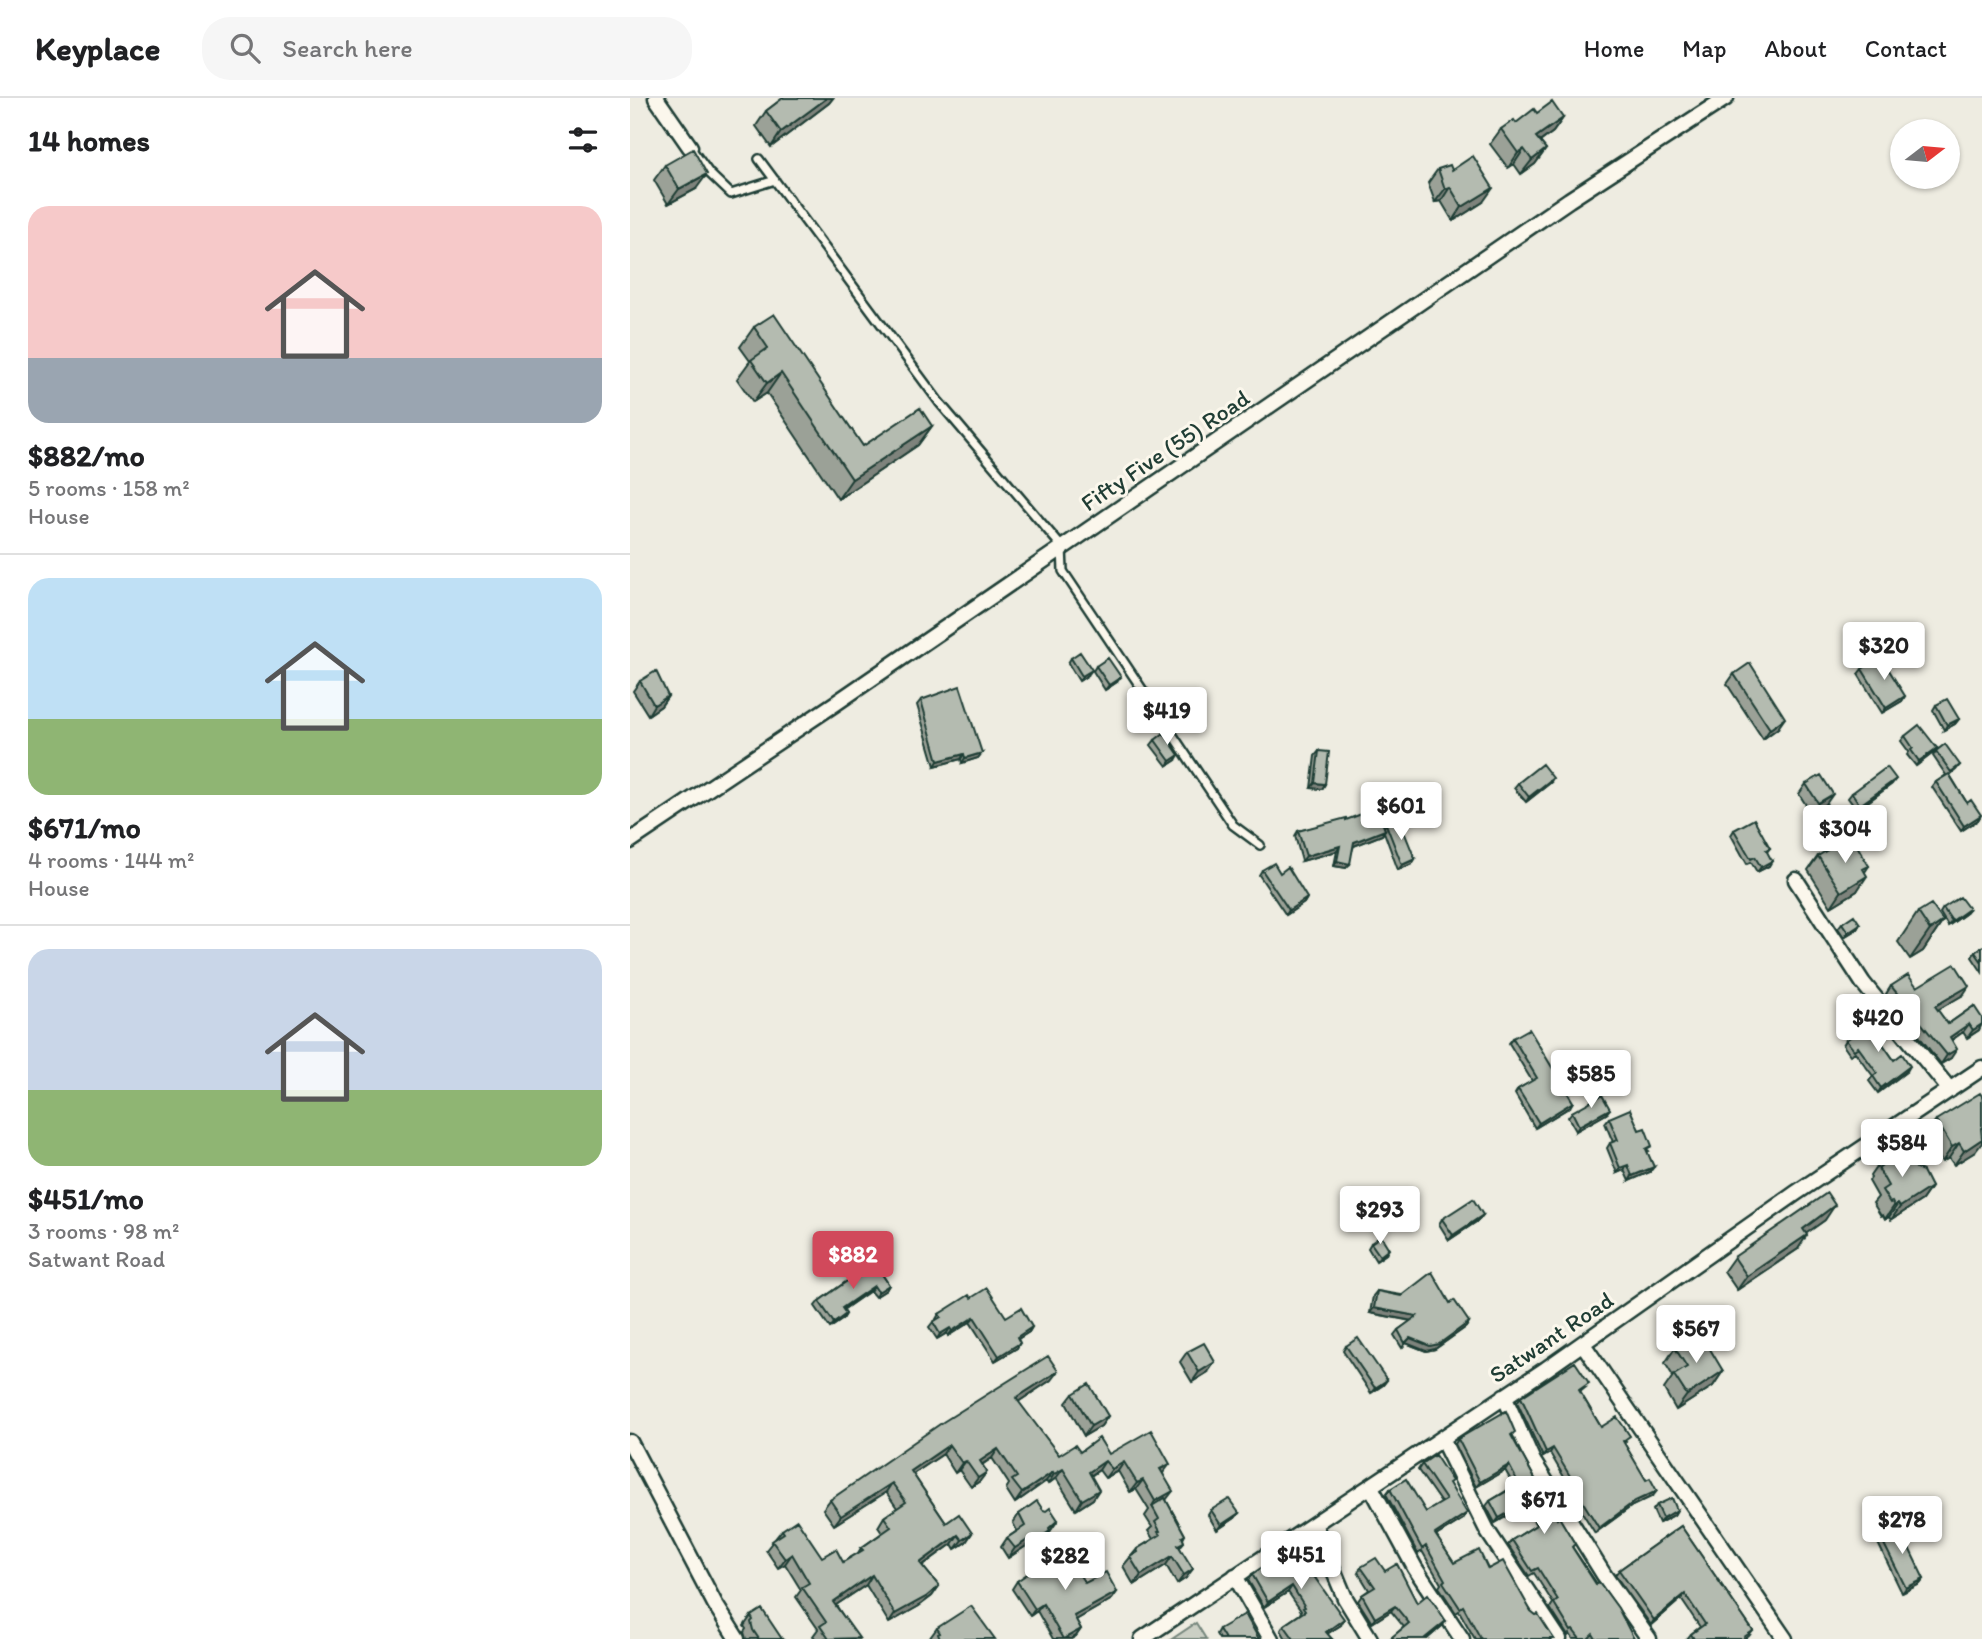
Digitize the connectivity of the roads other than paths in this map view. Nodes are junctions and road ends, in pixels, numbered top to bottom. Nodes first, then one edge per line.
1 (656, 98) edge
2 (1726, 98) edge
3 (690, 147) joint
4 (760, 159) dead end
5 (775, 180) junction
6 (1062, 547) junction
7 (630, 841) edge
8 (1260, 845) dead end
9 (1796, 880) dead end
10 (1982, 1068) edge
11 (1950, 1090) junction
12 (1583, 1343) junction
13 (1504, 1396) junction
14 (1442, 1439) junction
15 (630, 1442) edge
16 (1371, 1487) junction
17 (1314, 1524) junction
18 (1235, 1576) junction
19 (737, 1639) edge
20 (1142, 1639) edge
21 (1271, 1639) edge
22 (1370, 1639) edge
23 (1462, 1639) edge
24 (1559, 1639) edge
25 (1649, 1639) edge
26 (1785, 1639) edge

1 - 3 street
2 - 6 street, Fifty Five (55) Road
3 - 5 lane
4 - 5 lane
5 - 6 lane
6 - 7 street, Fifty Five (55) Road
6 - 8 lane
9 - 11 street
10 - 11 street, Satwant Road
11 - 12 street, Satwant Road
12 - 13 street, Satwant Road
12 - 26 street
13 - 14 street, Satwant Road
13 - 25 street
14 - 16 street, Satwant Road
14 - 24 street
15 - 19 street
16 - 17 street, Satwant Road
16 - 23 street
17 - 18 street, Satwant Road
17 - 22 street
18 - 20 street, Satwant Road
18 - 21 street

